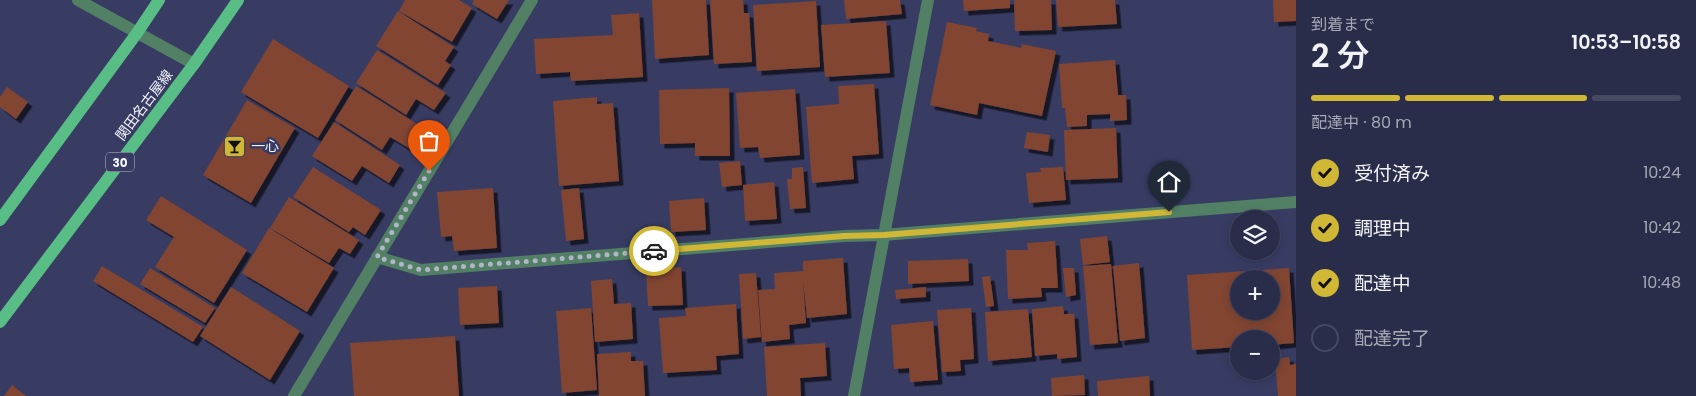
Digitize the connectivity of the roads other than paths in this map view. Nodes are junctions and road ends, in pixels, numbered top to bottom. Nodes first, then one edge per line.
1 (78, 0) edge
2 (159, 0) edge
3 (238, 0) edge
4 (532, 0) edge
5 (928, 0) edge
6 (137, 33) junction
7 (194, 64) junction
8 (1296, 202) edge
9 (0, 220) edge
10 (884, 235) junction
11 (377, 257) junction
12 (0, 322) edge
13 (294, 396) edge
14 (854, 396) edge

1 - 6 street
2 - 6 main road
3 - 7 main road, 関田名古屋線 / 30
4 - 11 street
5 - 10 street
6 - 7 street
6 - 9 main road
7 - 12 main road, 関田名古屋線 / 30
8 - 10 street
10 - 11 street
10 - 14 street
11 - 13 street

